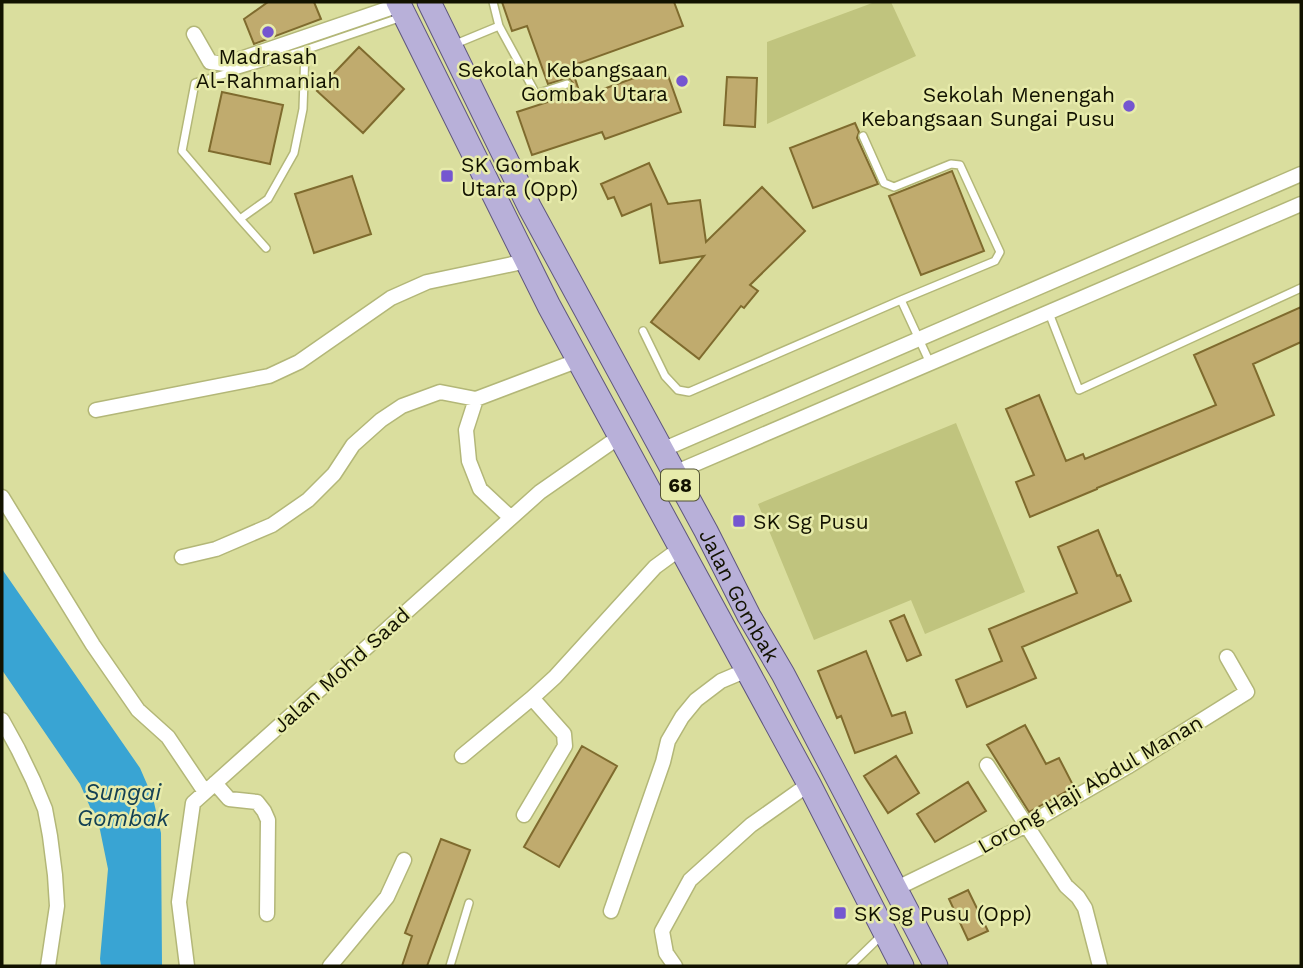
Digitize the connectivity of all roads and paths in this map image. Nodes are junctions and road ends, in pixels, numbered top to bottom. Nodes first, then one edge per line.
1 (429, 2) edge
2 (493, 2) edge
3 (401, 7) edge
4 (499, 26) junction
5 (194, 34) dead end
6 (450, 46) junction
7 (304, 50) junction
8 (567, 84) dead end
9 (863, 136) dead end
10 (1301, 174) edge
11 (1249, 197) junction
12 (1301, 204) edge
13 (240, 219) junction
14 (1258, 223) junction
15 (266, 248) dead end
16 (527, 261) junction
17 (1301, 288) edge
18 (901, 300) junction
19 (1049, 313) junction
20 (643, 331) dead end
21 (919, 340) junction
22 (579, 360) junction
23 (930, 364) junction
24 (476, 399) junction
25 (96, 410) dead end
26 (619, 437) junction
27 (662, 450) junction
28 (674, 473) junction
29 (2, 497) edge
30 (511, 518) junction
31 (681, 548) junction
32 (182, 557) dead end
33 (1227, 657) dead end
34 (747, 670) junction
35 (532, 698) junction
36 (2, 720) edge
37 (462, 756) dead end
38 (987, 765) dead end
39 (809, 784) junction
40 (210, 788) junction
41 (524, 815) dead end
42 (1027, 825) junction
43 (404, 860) dead end
44 (895, 889) junction
45 (469, 903) dead end
46 (611, 911) dead end
47 (267, 914) dead end
48 (885, 933) junction
49 (48, 966) edge
50 (187, 966) edge
51 (330, 966) edge
52 (450, 966) edge
53 (675, 966) edge
54 (850, 966) edge
55 (902, 966) edge
56 (936, 966) edge
57 (1100, 966) edge

1 - 6 main road, Jalan Gombak / 68
2 - 4 lane
3 - 5 street
3 - 7 lane
3 - 16 main road, Jalan Gombak / 68
4 - 6 lane
4 - 8 lane
6 - 27 main road, Jalan Gombak / 68
7 - 13 lane
7 - 13 lane
9 - 18 lane
10 - 11 street
11 - 14 street
11 - 21 street
12 - 14 street
13 - 15 lane
14 - 19 street
16 - 22 main road, Jalan Gombak / 68
16 - 25 street
17 - 19 lane
18 - 20 lane
18 - 21 lane
19 - 23 street
21 - 23 lane
21 - 27 street
22 - 24 street
22 - 26 main road, Jalan Gombak / 68
23 - 28 street
24 - 30 street
24 - 32 street
26 - 30 street, Jalan Mohd Saad
26 - 31 main road, Jalan Gombak / 68
27 - 28 main road, Jalan Gombak / 68
28 - 44 main road, Jalan Gombak / 68
29 - 40 street
30 - 40 street, Jalan Mohd Saad
31 - 34 main road, Jalan Gombak / 68
31 - 35 street
33 - 42 street, Lorong Haji Abdul Manan
34 - 39 main road, Jalan Gombak / 68
34 - 46 street
35 - 37 street
35 - 41 street
36 - 49 street
38 - 42 street
39 - 48 main road, Jalan Gombak / 68
39 - 53 street
40 - 47 street
40 - 50 street, Jalan Mohd Saad
42 - 44 street, Lorong Haji Abdul Manan
42 - 57 street
43 - 51 street
44 - 56 main road, Jalan Gombak / 68
45 - 52 lane
48 - 54 lane
48 - 55 main road, Jalan Gombak / 68

